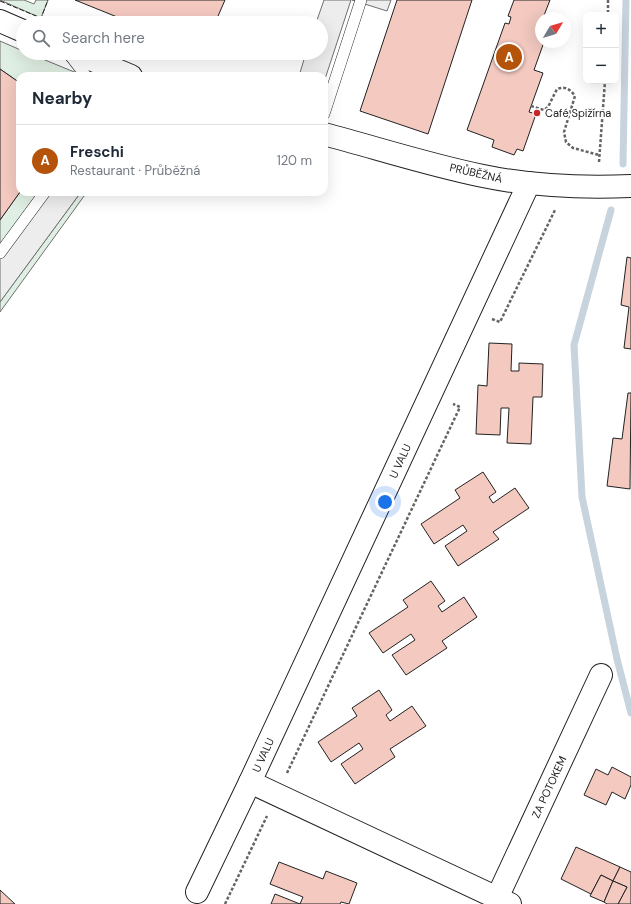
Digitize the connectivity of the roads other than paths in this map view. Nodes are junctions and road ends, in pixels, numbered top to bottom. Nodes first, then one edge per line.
1 (361, 0) edge
2 (0, 21) edge
3 (16, 28) edge
4 (73, 60) edge
5 (93, 60) edge
6 (83, 72) edge
7 (121, 72) edge
8 (328, 102) edge
9 (328, 135) edge
10 (529, 183) junction
11 (631, 186) edge
12 (42, 196) edge
13 (0, 253) edge
14 (601, 675) dead end
15 (250, 782) junction
16 (197, 892) dead end
17 (503, 901) edge

1 - 8 lane
2 - 3 street
4 - 6 lane
5 - 7 street
9 - 10 street, PRŮBĚŽNÁ
10 - 11 street, PRŮBĚŽNÁ
10 - 15 street, U VALU
12 - 13 lane
14 - 17 street, ZA POTOKEM
15 - 16 street, U VALU
15 - 17 street, U VALU

